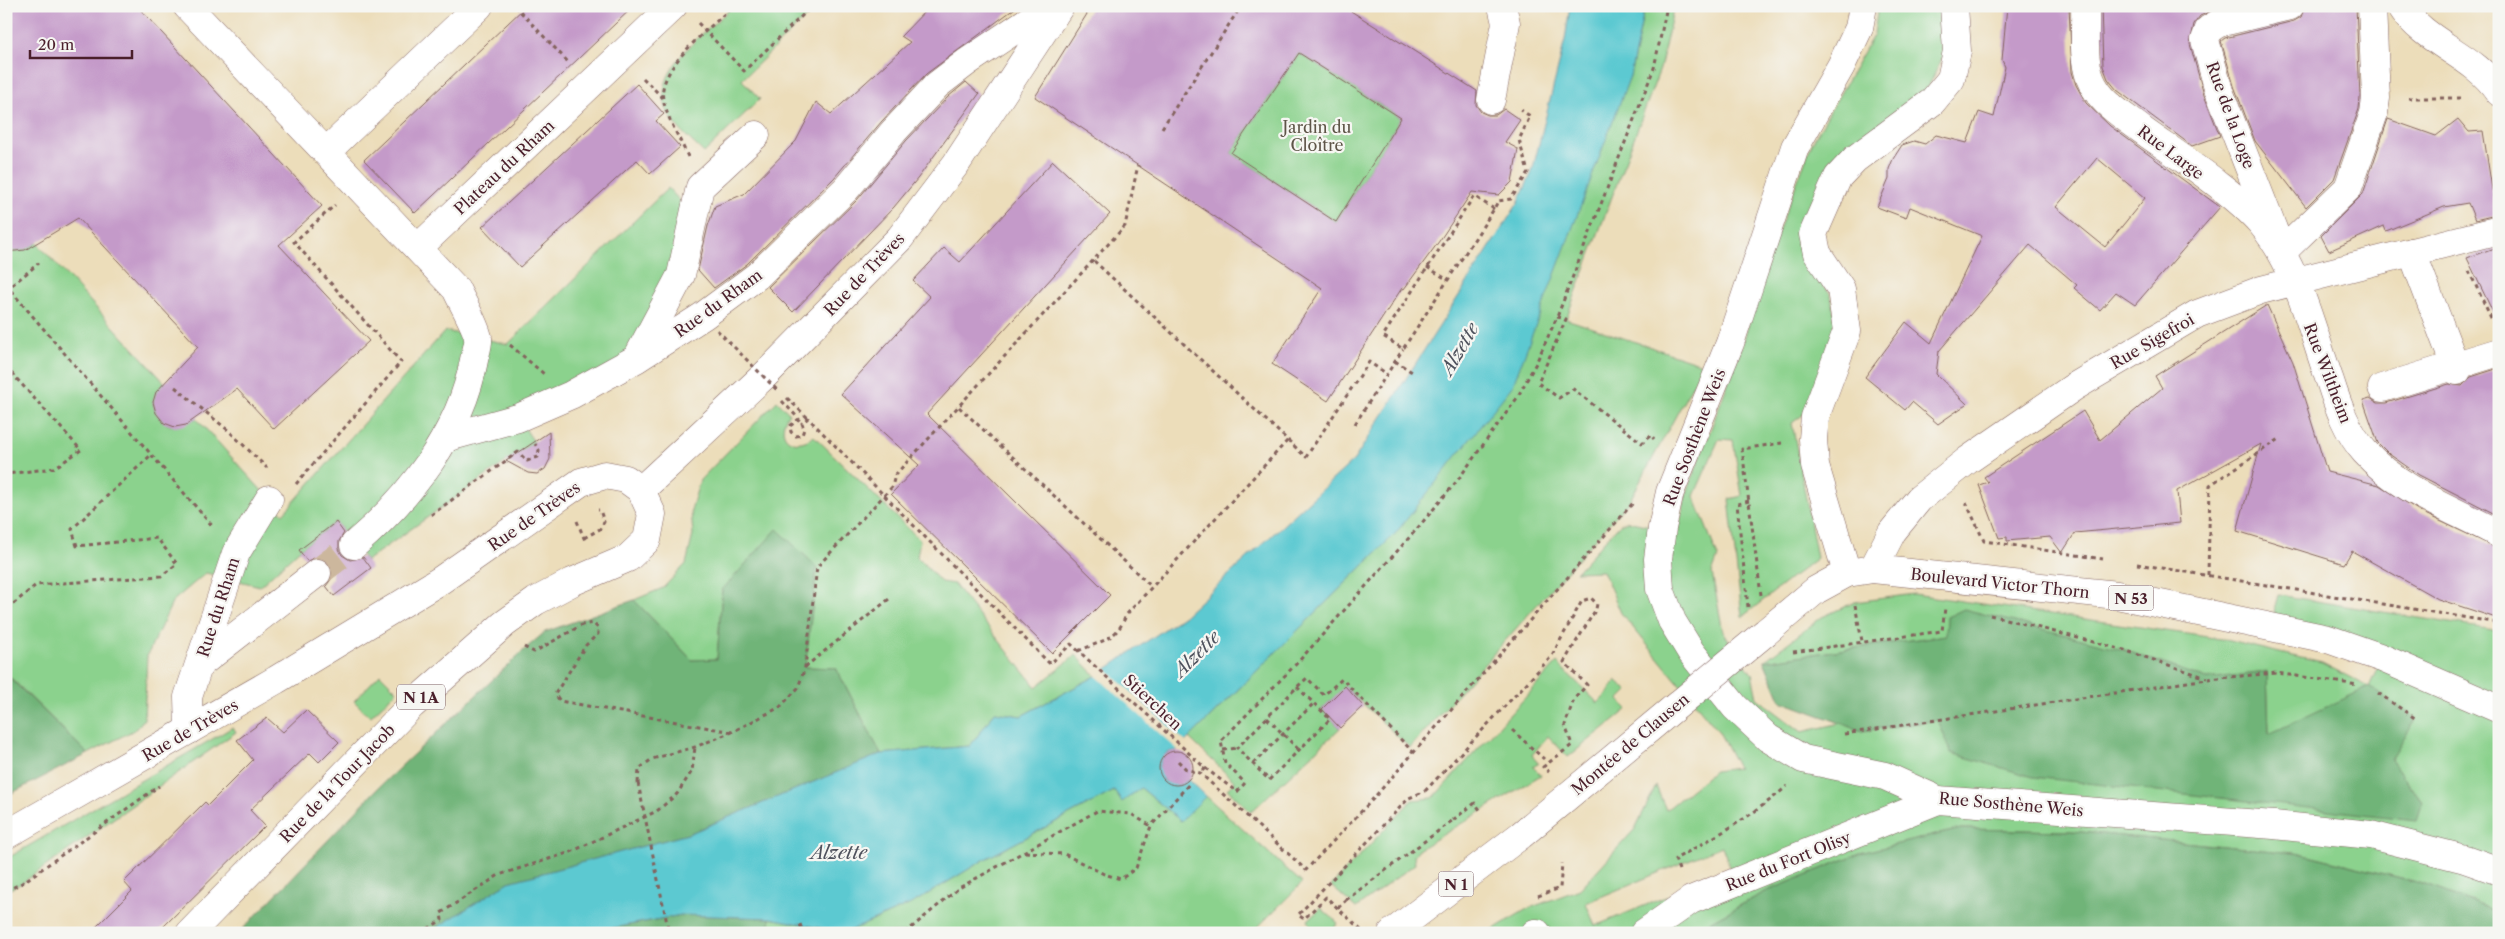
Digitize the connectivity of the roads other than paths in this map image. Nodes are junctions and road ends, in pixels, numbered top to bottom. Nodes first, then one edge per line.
1 (187, 6) edge
2 (479, 6) edge
3 (1050, 6) edge
4 (1060, 6) edge
5 (1502, 6) edge
6 (1863, 6) edge
7 (1954, 6) edge
8 (2085, 6) edge
9 (2290, 6) edge
10 (2372, 6) edge
11 (2405, 12) edge
12 (684, 13) edge
13 (209, 17) edge
14 (2496, 87) edge
15 (1491, 100) dead end
16 (756, 135) dead end
17 (326, 152) junction
18 (2499, 230) edge
19 (418, 248) junction
20 (2282, 252) junction
21 (2412, 252) junction
22 (2295, 282) junction
23 (2497, 339) edge
24 (636, 359) junction
25 (2456, 368) junction
26 (2382, 388) dead end
27 (445, 438) junction
28 (271, 487) road end
29 (641, 490) junction
30 (2499, 534) edge
31 (354, 545) tunnel mouth
32 (1873, 569) junction
33 (317, 573) tunnel mouth
34 (1847, 573) junction
35 (1766, 632) joint
36 (200, 664) junction
37 (2499, 709) edge
38 (189, 730) junction
39 (1938, 800) junction
40 (6, 835) edge
41 (2499, 871) edge
42 (190, 933) edge
43 (1392, 933) edge
44 (1644, 933) edge

1 - 13 street
2 - 17 street
3 - 24 street, Rue du Rham
4 - 29 street, Rue de Trèves
5 - 15 street
6 - 39 street, Rue Sosthène Weis
7 - 34 street
8 - 20 street, Rue Large
9 - 20 street, Rue de la Loge
10 - 20 street
11 - 14 street
12 - 19 street, Plateau du Rham
13 - 17 street
16 - 24 street
17 - 19 street
18 - 21 street, Rue Sigefroi
19 - 27 street
20 - 22 street, Rue Large
21 - 22 street, Rue Sigefroi
21 - 25 street
22 - 30 street, Rue Wiltheim
22 - 32 street, Rue Sigefroi
23 - 25 street
24 - 27 street, Rue du Rham
25 - 26 street
27 - 31 street
28 - 36 street, Rue du Rham
29 - 38 street, Rue de Trèves
29 - 42 street, Rue de la Tour Jacob / N 1A
32 - 34 street, Montée de Clausen / N 53
32 - 37 street, Boulevard Victor Thorn / N 53
33 - 36 street, Rue du Rham
34 - 35 street, Montée de Clausen / N 53
35 - 43 street, Montée de Clausen / N 1, bridge
36 - 38 street, Rue du Rham
38 - 40 street, Rue de Trèves
39 - 41 street, Rue Sosthène Weis
39 - 44 street, Rue du Fort Olisy

